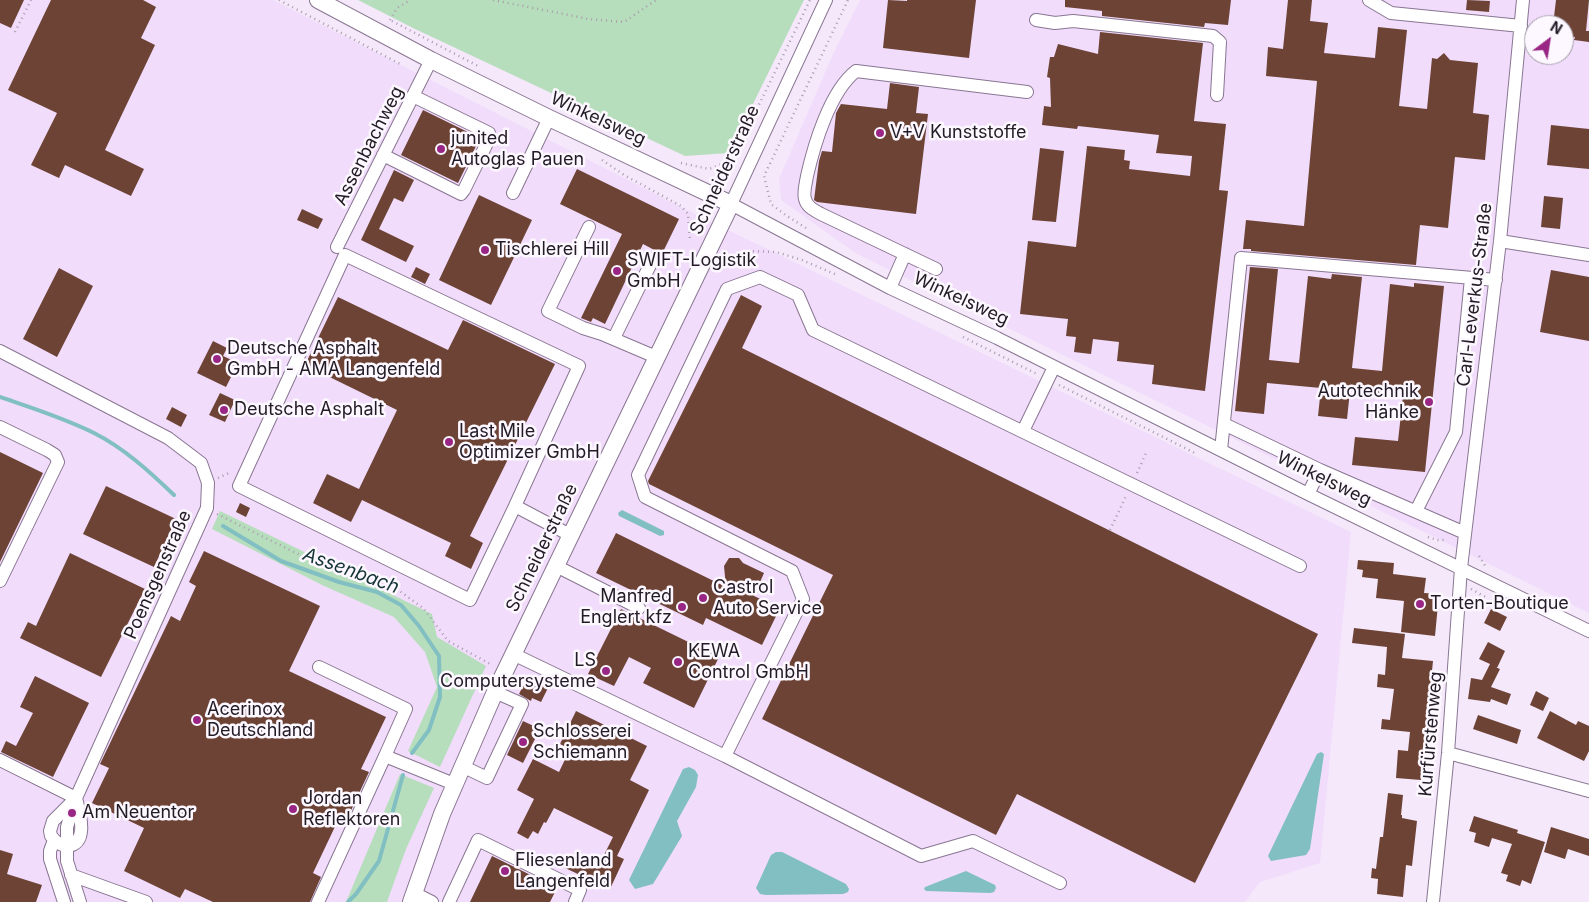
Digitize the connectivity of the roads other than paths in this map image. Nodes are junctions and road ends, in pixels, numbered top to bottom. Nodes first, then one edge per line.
1 (318, 0) edge
2 (826, 0) edge
3 (1369, 0) edge
4 (1523, 0) edge
5 (1036, 20) dead end
6 (1521, 26) junction
7 (432, 60) junction
8 (1027, 92) dead end
9 (1217, 95) dead end
10 (413, 96) junction
11 (549, 118) junction
12 (383, 155) junction
13 (513, 193) dead end
14 (731, 204) junction
15 (589, 227) dead end
16 (1500, 241) junction
17 (337, 247) dead end
18 (905, 254) junction
19 (1589, 255) edge
20 (653, 259) dead end
21 (936, 269) dead end
22 (1471, 278) junction
23 (1496, 280) junction
24 (890, 288) junction
25 (614, 338) junction
26 (0, 351) edge
27 (656, 357) junction
28 (1054, 366) junction
29 (1224, 424) junction
30 (0, 427) edge
31 (1023, 431) junction
32 (1456, 432) junction
33 (1477, 433) junction
34 (1221, 450) junction
35 (1320, 470) junction
36 (1308, 494) junction
37 (515, 506) junction
38 (1416, 511) junction
39 (1465, 533) junction
40 (570, 535) junction
41 (556, 566) junction
42 (1300, 566) dead end
43 (1461, 568) junction
44 (0, 581) edge
45 (639, 608) dead end
46 (1589, 630) edge
47 (513, 654) junction
48 (319, 667) dead end
49 (495, 692) junction
50 (1448, 753) junction
51 (385, 756) junction
52 (725, 756) junction
53 (0, 760) edge
54 (462, 766) junction
55 (454, 784) junction
56 (1589, 791) edge
57 (76, 798) junction
58 (54, 840) junction
59 (67, 846) junction
60 (71, 875) junction
61 (1060, 883) dead end
62 (413, 897) edge
63 (64, 902) edge
64 (80, 902) edge
65 (146, 902) edge
66 (318, 902) edge
67 (432, 902) edge
68 (449, 902) edge
69 (575, 902) edge
70 (1433, 902) edge

1 - 7 main road, Winkelsweg
2 - 14 street, Schneiderstraße
3 - 6 street
4 - 6 street, Carl-Leverkus-Straße
5 - 9 street
6 - 16 street, Carl-Leverkus-Straße
7 - 10 street, Assenbachweg
7 - 11 main road, Winkelsweg
8 - 18 street
10 - 12 street, Assenbachweg
10 - 12 street
11 - 13 street
11 - 14 main road, Winkelsweg
12 - 17 street, Assenbachweg
14 - 24 street, Winkelsweg
14 - 27 main road, Schneiderstraße
15 - 25 street
16 - 19 street
16 - 23 street, Carl-Leverkus-Straße
18 - 21 street
18 - 24 street
20 - 25 street
22 - 23 street
22 - 29 street
22 - 32 street
23 - 33 street, Carl-Leverkus-Straße
24 - 28 street, Winkelsweg
25 - 27 street
26 - 57 street, Poensgenstraße
27 - 40 main road, Schneiderstraße
28 - 31 street
28 - 34 street, Winkelsweg
29 - 34 street
29 - 35 street
30 - 44 street
31 - 42 street
31 - 52 street
32 - 33 street
32 - 38 street
33 - 39 street, Carl-Leverkus-Straße
34 - 36 street, Winkelsweg
35 - 36 street
35 - 38 street
36 - 43 street, Winkelsweg
37 - 37 street
37 - 40 street
38 - 39 street
39 - 43 street, Carl-Leverkus-Straße
40 - 41 main road, Schneiderstraße
41 - 45 street
41 - 47 main road, Schneiderstraße
43 - 46 street, Winkelsweg
43 - 50 street, Kurfürstenweg
47 - 49 main road, Schneiderstraße
47 - 52 street
48 - 51 street
49 - 54 main road, Schneiderstraße
49 - 54 street
50 - 56 street
50 - 70 street, Kurfürstenweg
51 - 55 street
51 - 66 street
52 - 61 street
53 - 57 street
54 - 55 main road, Schneiderstraße
55 - 62 main road, Schneiderstraße
57 - 58 street
57 - 59 street, Poensgenstraße
57 - 59 street
58 - 59 street
58 - 63 street
59 - 60 street, Poensgenstraße
60 - 64 street, Poensgenstraße
60 - 65 street
62 - 67 street
68 - 69 street

